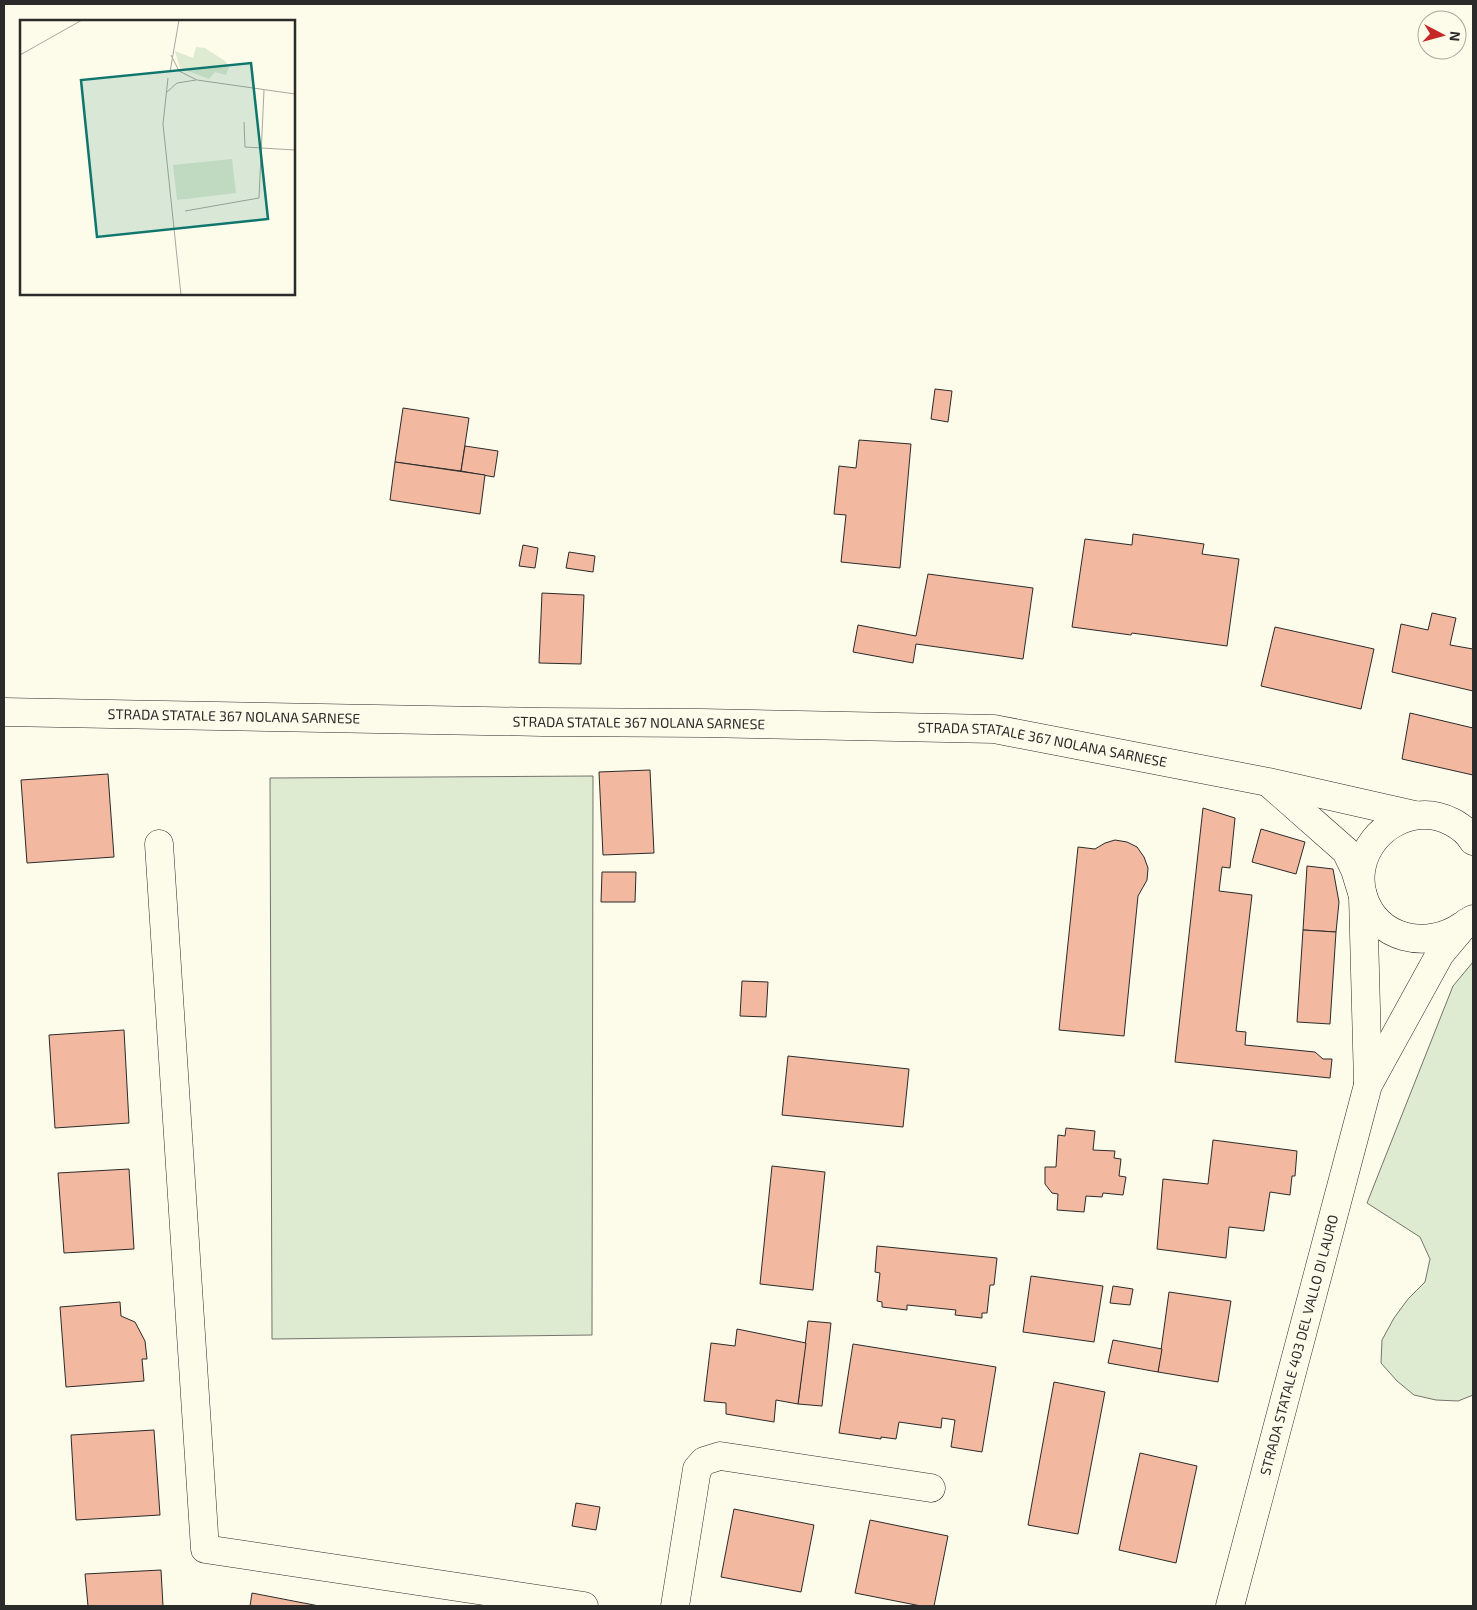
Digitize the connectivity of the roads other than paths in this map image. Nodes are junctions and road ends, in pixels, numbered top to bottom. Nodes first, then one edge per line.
1 (4, 712) edge
2 (1268, 782) junction
3 (1414, 815) junction
4 (1473, 839) edge
5 (159, 844) dead end
6 (1363, 896) junction
7 (1471, 919) edge
8 (1368, 1085) junction
9 (931, 1488) dead end
10 (584, 1606) edge
11 (675, 1606) edge
12 (1230, 1606) edge

1 - 2 main road, STRADA STATALE 367 NOLANA SARNESE
2 - 3 main road, STRADA STATALE 367 NOLANA SARNESE
2 - 6 main road, STRADA STATALE 403 DEL VALLO DI LAURO
3 - 4 main road, STRADA STATALE 367 NOLANA SARNESE
3 - 6 main road
5 - 10 main road
6 - 7 main road
6 - 8 main road, STRADA STATALE 403 DEL VALLO DI LAURO
7 - 8 main road, STRADA STATALE 403 DEL VALLO DI LAURO
8 - 12 main road, STRADA STATALE 403 DEL VALLO DI LAURO
9 - 11 main road

